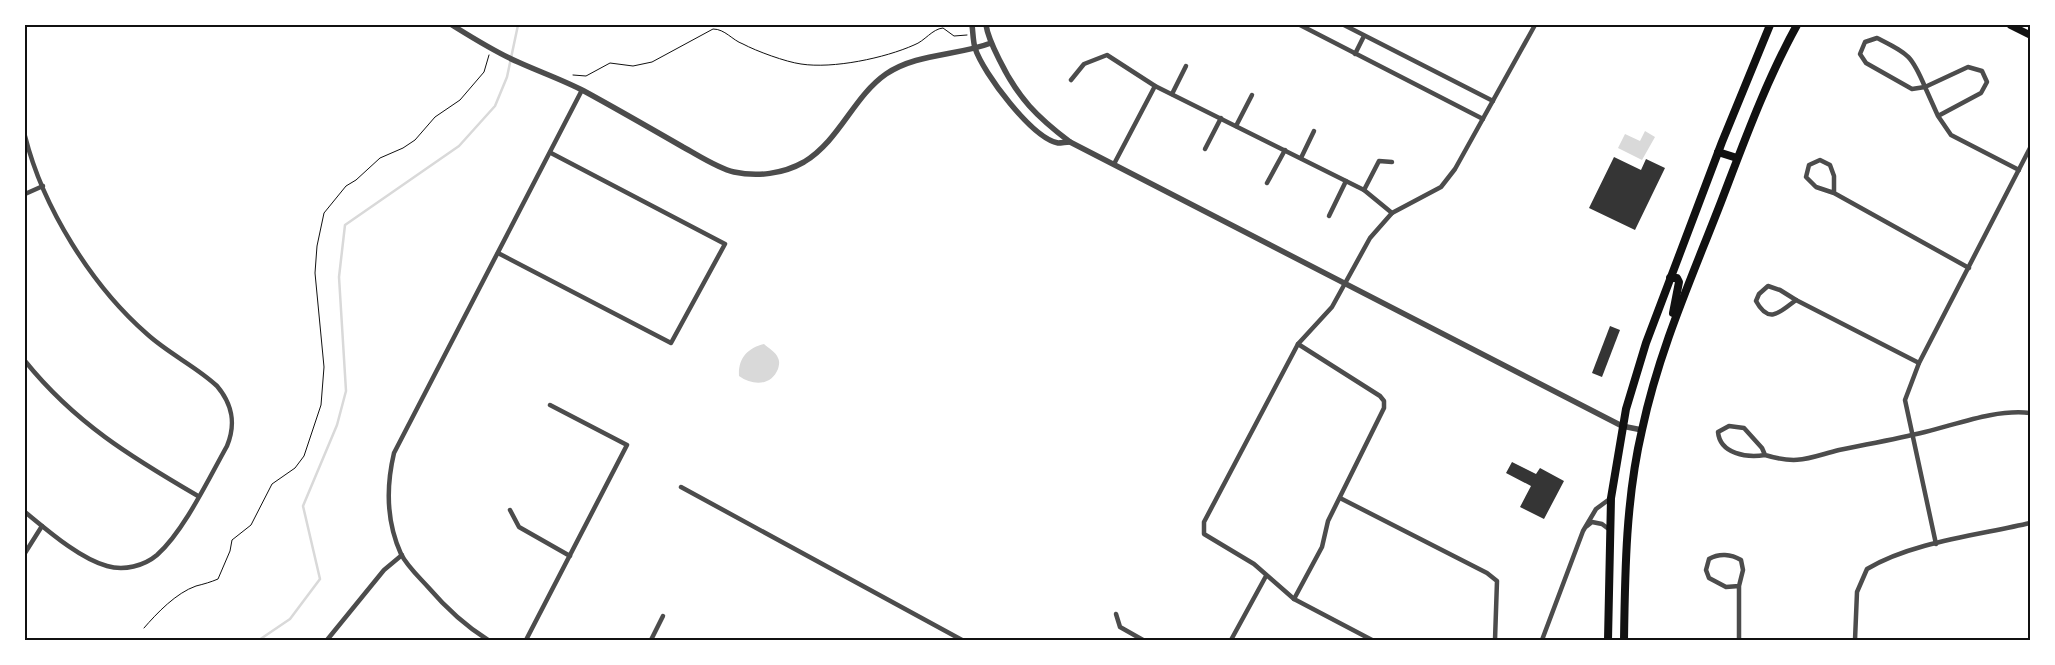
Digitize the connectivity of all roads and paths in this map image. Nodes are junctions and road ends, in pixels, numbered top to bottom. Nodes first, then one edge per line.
1 (452, 25) edge
2 (972, 25) edge
3 (986, 25) edge
4 (1300, 25) edge
5 (1344, 25) edge
6 (1535, 25) edge
7 (1770, 25) edge
8 (1797, 25) edge
9 (2010, 25) edge
10 (966, 35) dead end
11 (2030, 35) edge
12 (1364, 36) junction
13 (991, 44) junction
14 (976, 49) junction
15 (1355, 54) junction
16 (490, 55) dead end
17 (1186, 66) dead end
18 (573, 74) dead end
19 (1071, 80) dead end
20 (1155, 86) junction
21 (1925, 87) junction
22 (582, 90) junction
23 (1172, 94) junction
24 (1252, 95) dead end
25 (1493, 101) junction
26 (1938, 116) junction
27 (1221, 118) junction
28 (1483, 119) junction
29 (1236, 126) junction
30 (1314, 131) dead end
31 (25, 136) edge
32 (1070, 142) junction
33 (2030, 148) edge
34 (1205, 149) dead end
35 (1285, 150) junction
36 (1718, 152) junction
37 (551, 153) junction
38 (1300, 158) junction
39 (1737, 158) junction
40 (1392, 162) dead end
41 (1114, 164) junction
42 (2019, 170) junction
43 (1346, 181) junction
44 (1267, 183) dead end
45 (43, 186) junction
46 (1364, 190) junction
47 (1834, 193) junction
48 (25, 194) edge
49 (1392, 213) junction
50 (1329, 216) dead end
51 (498, 253) junction
52 (1969, 268) junction
53 (1670, 278) junction
54 (1346, 284) junction
55 (1796, 300) junction
56 (1672, 325) junction
57 (1298, 344) junction
58 (25, 361) edge
59 (1919, 363) junction
60 (550, 405) dead end
61 (2030, 413) edge
62 (1622, 426) junction
63 (1642, 430) junction
64 (1912, 435) junction
65 (1765, 456) junction
66 (681, 487) dead end
67 (198, 496) junction
68 (1340, 498) junction
69 (1611, 498) junction
70 (510, 510) dead end
71 (25, 512) edge
72 (2030, 524) edge
73 (42, 526) junction
74 (1610, 530) junction
75 (1583, 531) junction
76 (1936, 544) junction
77 (25, 553) edge
78 (402, 555) junction
79 (570, 556) junction
80 (1266, 576) junction
81 (1739, 586) junction
82 (1294, 599) junction
83 (1116, 614) dead end
84 (663, 616) dead end
85 (144, 628) dead end
86 (327, 640) edge
87 (488, 640) edge
88 (526, 640) edge
89 (651, 640) edge
90 (962, 640) edge
91 (1143, 640) edge
92 (1231, 640) edge
93 (1372, 640) edge
94 (1495, 640) edge
95 (1542, 640) edge
96 (1608, 640) edge
97 (1624, 640) edge
98 (1738, 640) edge
99 (1855, 640) edge

1 - 22 street
2 - 14 street
3 - 13 street
4 - 15 street
5 - 12 street
6 - 25 street
7 - 36 main road
8 - 39 main road
9 - 11 main road
10 - 18 path
12 - 15 street
12 - 25 street
13 - 14 street
13 - 32 street
14 - 22 street
14 - 32 street
15 - 28 street
16 - 85 path
17 - 23 street
19 - 20 street
20 - 23 street
20 - 41 street
21 - 21 street
21 - 26 street
21 - 26 street
22 - 37 street
23 - 27 street
24 - 29 street
25 - 28 street
26 - 42 street
27 - 29 street
27 - 34 street
28 - 49 street
29 - 35 street
30 - 38 street
31 - 45 street
32 - 41 street
33 - 42 street
35 - 38 street
35 - 44 street
36 - 39 main road
36 - 53 main road
37 - 51 street
37 - 51 street
38 - 43 street
39 - 56 main road
40 - 46 street
41 - 54 street
42 - 52 street
43 - 46 street
43 - 50 street
45 - 48 street
45 - 67 street
46 - 49 street
47 - 47 street
47 - 52 street
49 - 54 street
51 - 78 street
52 - 59 street
53 - 56 main road
53 - 62 main road
54 - 57 street
54 - 62 street
55 - 55 street
55 - 59 street
56 - 63 main road
57 - 68 street
57 - 80 street
58 - 67 street
59 - 64 street
60 - 79 street
61 - 64 street
62 - 63 street
62 - 69 main road
63 - 97 main road
64 - 65 street
64 - 76 street
65 - 65 street
66 - 90 street
67 - 73 street
68 - 82 street
68 - 94 street
69 - 74 main road
69 - 75 street
70 - 79 street
71 - 73 street
72 - 76 street
73 - 77 street
74 - 75 street
74 - 96 main road
75 - 95 street
76 - 99 street
78 - 86 street
78 - 87 street
79 - 88 street
80 - 82 street
80 - 92 street
81 - 81 street
81 - 98 street
82 - 93 street
83 - 91 street
84 - 89 street

